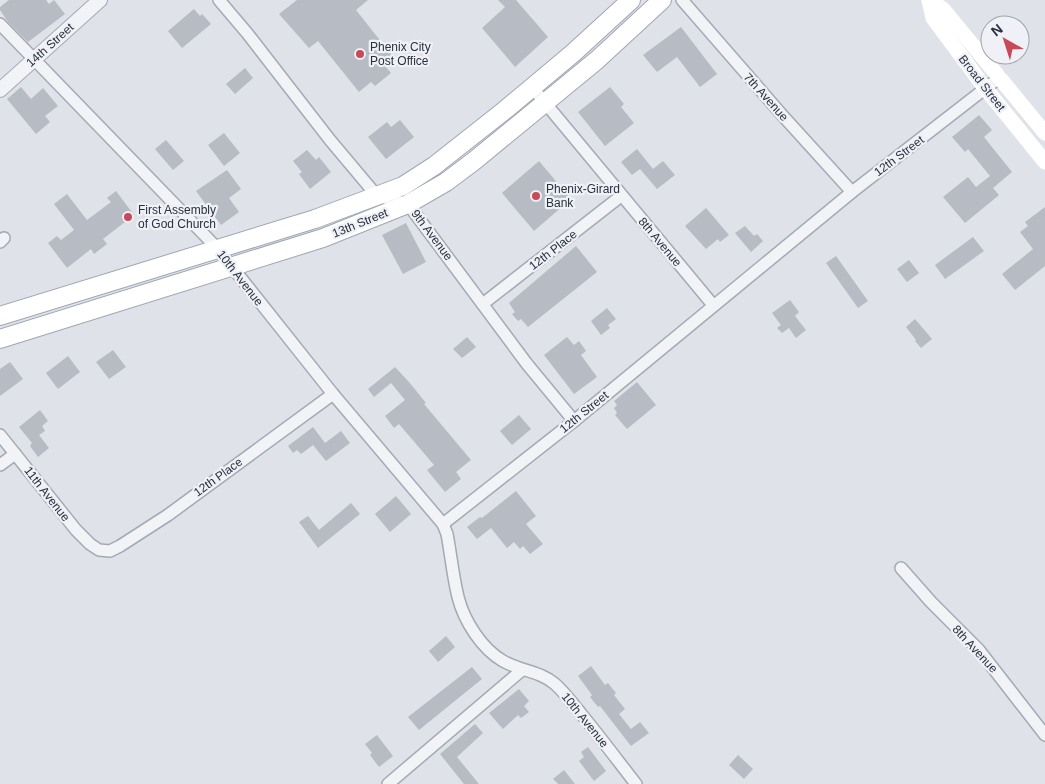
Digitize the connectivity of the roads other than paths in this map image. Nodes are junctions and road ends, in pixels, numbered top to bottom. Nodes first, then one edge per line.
1 (100, 0) edge
2 (219, 0) edge
3 (631, 0) edge
4 (662, 0) edge
5 (682, 0) edge
6 (929, 0) edge
7 (0, 24) edge
8 (34, 60) junction
9 (1000, 77) junction
10 (532, 87) junction
11 (985, 88) junction
12 (0, 90) edge
13 (545, 103) junction
14 (1045, 133) edge
15 (1045, 162) edge
16 (852, 192) junction
17 (377, 196) junction
18 (622, 196) junction
19 (408, 204) junction
20 (217, 248) junction
21 (232, 267) junction
22 (484, 303) junction
23 (713, 305) junction
24 (0, 316) edge
25 (0, 339) edge
26 (334, 394) junction
27 (574, 421) junction
28 (0, 435) edge
29 (15, 454) junction
30 (0, 466) edge
31 (443, 524) junction
32 (99, 550) joint
33 (901, 568) dead end
34 (522, 670) junction
35 (1045, 735) edge
36 (634, 783) edge
37 (388, 784) edge

1 - 8 street, 14th Street
2 - 17 street
3 - 10 main road, 13th Street
4 - 13 main road, 13th Street
5 - 16 street, 7th Avenue
6 - 9 main road, Broad Street
6 - 11 main road, Broad Street
7 - 8 street, 10th Avenue
8 - 12 street, 14th Street
8 - 20 street, 10th Avenue
9 - 11 street, 12th Street
9 - 14 main road, Broad Street
10 - 13 street, 8th Avenue
10 - 17 main road, 13th Street
11 - 15 main road, Broad Street
11 - 16 street, 12th Street
13 - 18 street, 8th Avenue
13 - 19 main road, 13th Street
16 - 23 street, 12th Street
17 - 19 street, 9th Avenue
17 - 20 main road, 13th Street
18 - 22 street, 12th Place
18 - 23 street, 8th Avenue
19 - 21 main road, 13th Street
19 - 22 street, 9th Avenue
20 - 21 street, 10th Avenue
20 - 24 main road, 13th Street
21 - 25 main road, 13th Street
21 - 26 street, 10th Avenue
22 - 27 street, 9th Avenue
23 - 27 street, 12th Street
26 - 31 street, 10th Avenue
26 - 32 street, 12th Place
27 - 31 street, 12th Street
28 - 29 street, 11th Avenue
29 - 30 street
29 - 32 street, 11th Avenue
31 - 34 street
33 - 35 street, 8th Avenue
34 - 36 street, 10th Avenue
34 - 37 street

